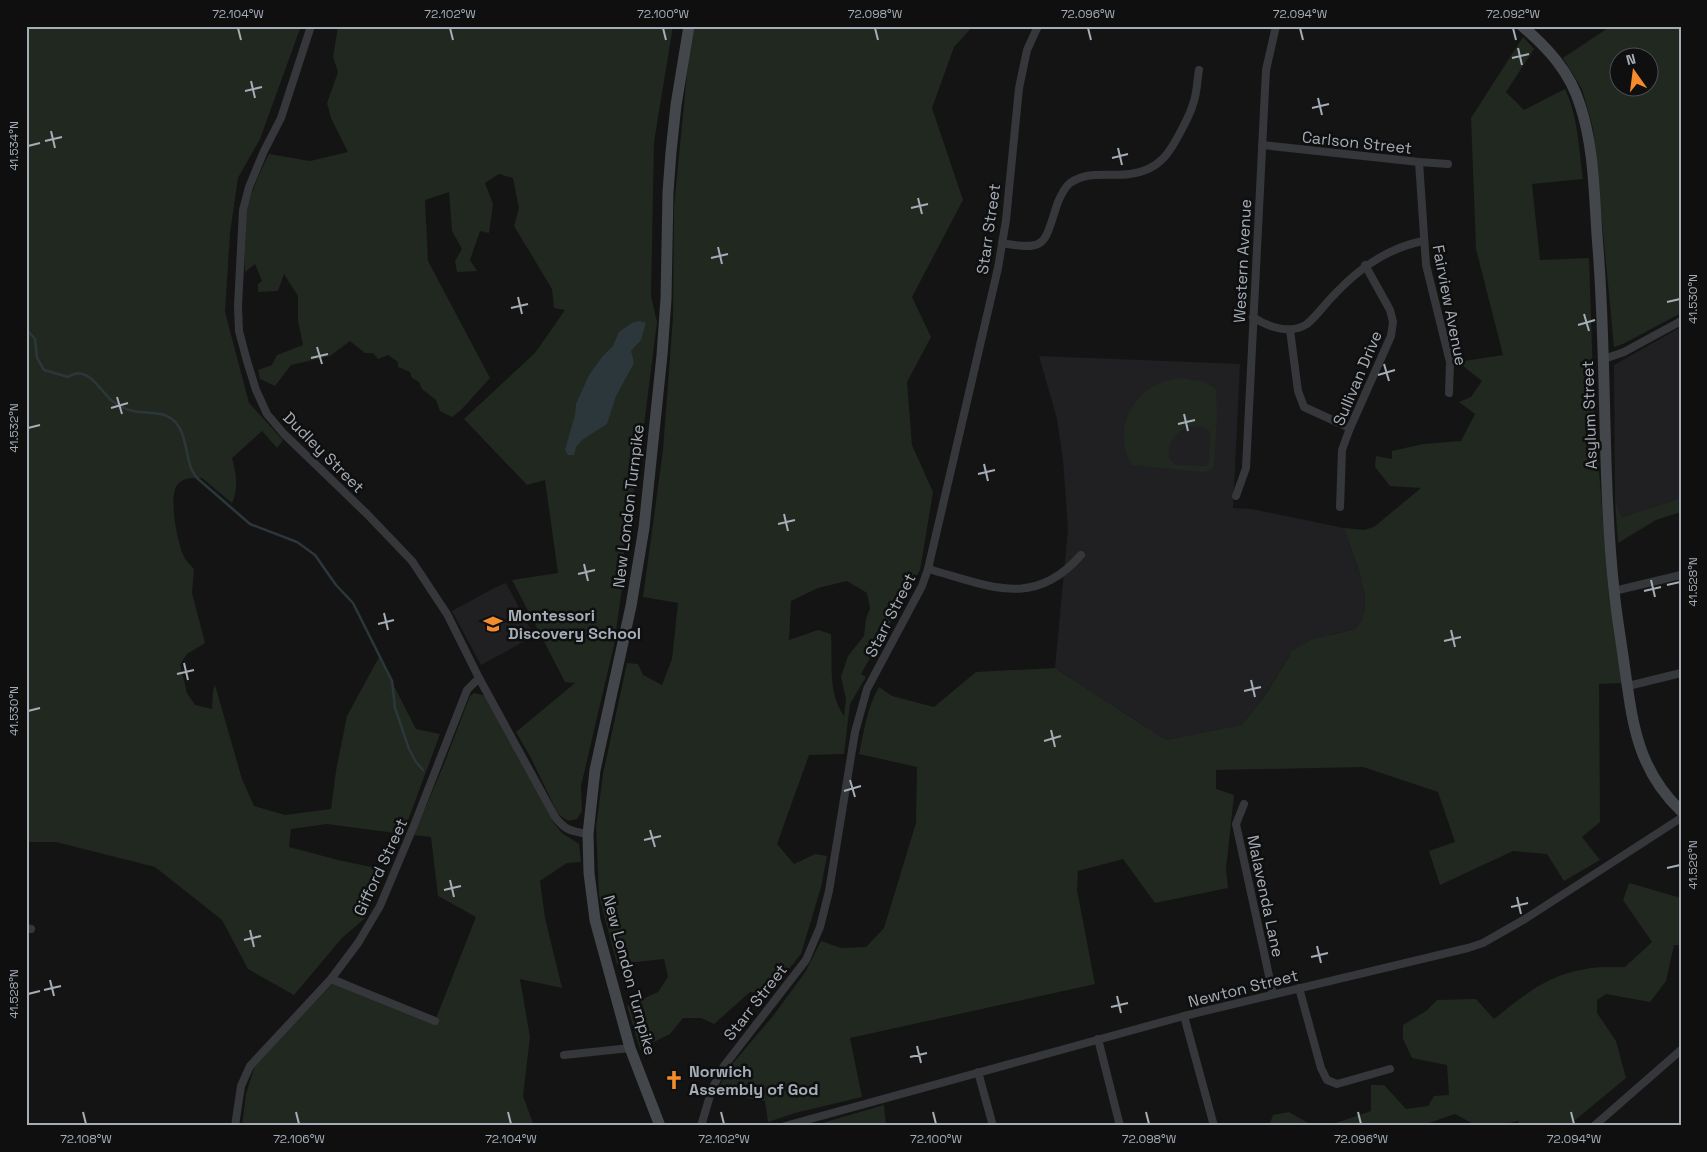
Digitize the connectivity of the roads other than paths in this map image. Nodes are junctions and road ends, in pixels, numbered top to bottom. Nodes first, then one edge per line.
1 (311, 26) edge
2 (689, 26) edge
3 (1038, 26) edge
4 (1276, 26) edge
5 (1522, 26) edge
6 (1199, 70) dead end
7 (1262, 145) junction
8 (1419, 162) junction
9 (1448, 164) dead end
10 (1423, 242) junction
11 (1002, 243) junction
12 (1365, 265) junction
13 (1253, 317) junction
14 (1681, 321) edge
15 (1290, 330) junction
16 (1604, 359) junction
17 (1449, 393) dead end
18 (1350, 428) junction
19 (1236, 496) dead end
20 (1340, 508) dead end
21 (1082, 555) dead end
22 (928, 569) junction
23 (1681, 574) edge
24 (1614, 591) junction
25 (1681, 673) edge
26 (479, 678) junction
27 (1628, 686) junction
28 (1244, 804) dead end
29 (1681, 811) edge
30 (1681, 818) edge
31 (588, 834) junction
32 (331, 979) junction
33 (1299, 988) junction
34 (1272, 994) junction
35 (1184, 1016) junction
36 (435, 1021) dead end
37 (1098, 1039) junction
38 (630, 1048) junction
39 (1681, 1050) edge
40 (564, 1055) dead end
41 (1390, 1069) dead end
42 (978, 1072) junction
43 (235, 1126) edge
44 (660, 1126) edge
45 (701, 1126) edge
46 (785, 1126) edge
47 (993, 1126) edge
48 (1120, 1126) edge
49 (1214, 1126) edge
50 (1594, 1126) edge

1 - 26 street, Dudley Street
2 - 31 main road, New London Turnpike
3 - 11 street, Starr Street
4 - 7 street, Western Avenue
5 - 16 main road, Asylum Street
6 - 11 street
7 - 8 street, Carlson Street
7 - 13 street, Western Avenue
8 - 9 street, Carlson Street
8 - 10 street, Fairview Avenue
10 - 12 street
10 - 17 street, Fairview Avenue
11 - 22 street, Starr Street
12 - 15 street
12 - 18 street, Sullivan Drive
13 - 15 street
13 - 19 street, Western Avenue
14 - 16 street
15 - 18 street
16 - 24 main road, Asylum Street
18 - 20 street, Sullivan Drive
21 - 22 street
22 - 45 street, Starr Street
23 - 24 street
24 - 27 main road, Asylum Street
25 - 27 street
26 - 31 street, Dudley Street
26 - 32 street, Gifford Street
27 - 29 main road, Asylum Street
28 - 34 street, Malavenda Lane
30 - 33 street, Newton Street
31 - 38 main road, New London Turnpike
32 - 36 street
32 - 43 street, Gifford Street
33 - 34 street, Newton Street
33 - 41 street
34 - 35 street, Newton Street
35 - 37 street, Newton Street
35 - 49 street
37 - 42 street, Newton Street
37 - 48 street
38 - 40 street
38 - 44 main road, New London Turnpike
39 - 50 street
42 - 46 street, Newton Street
42 - 47 street

